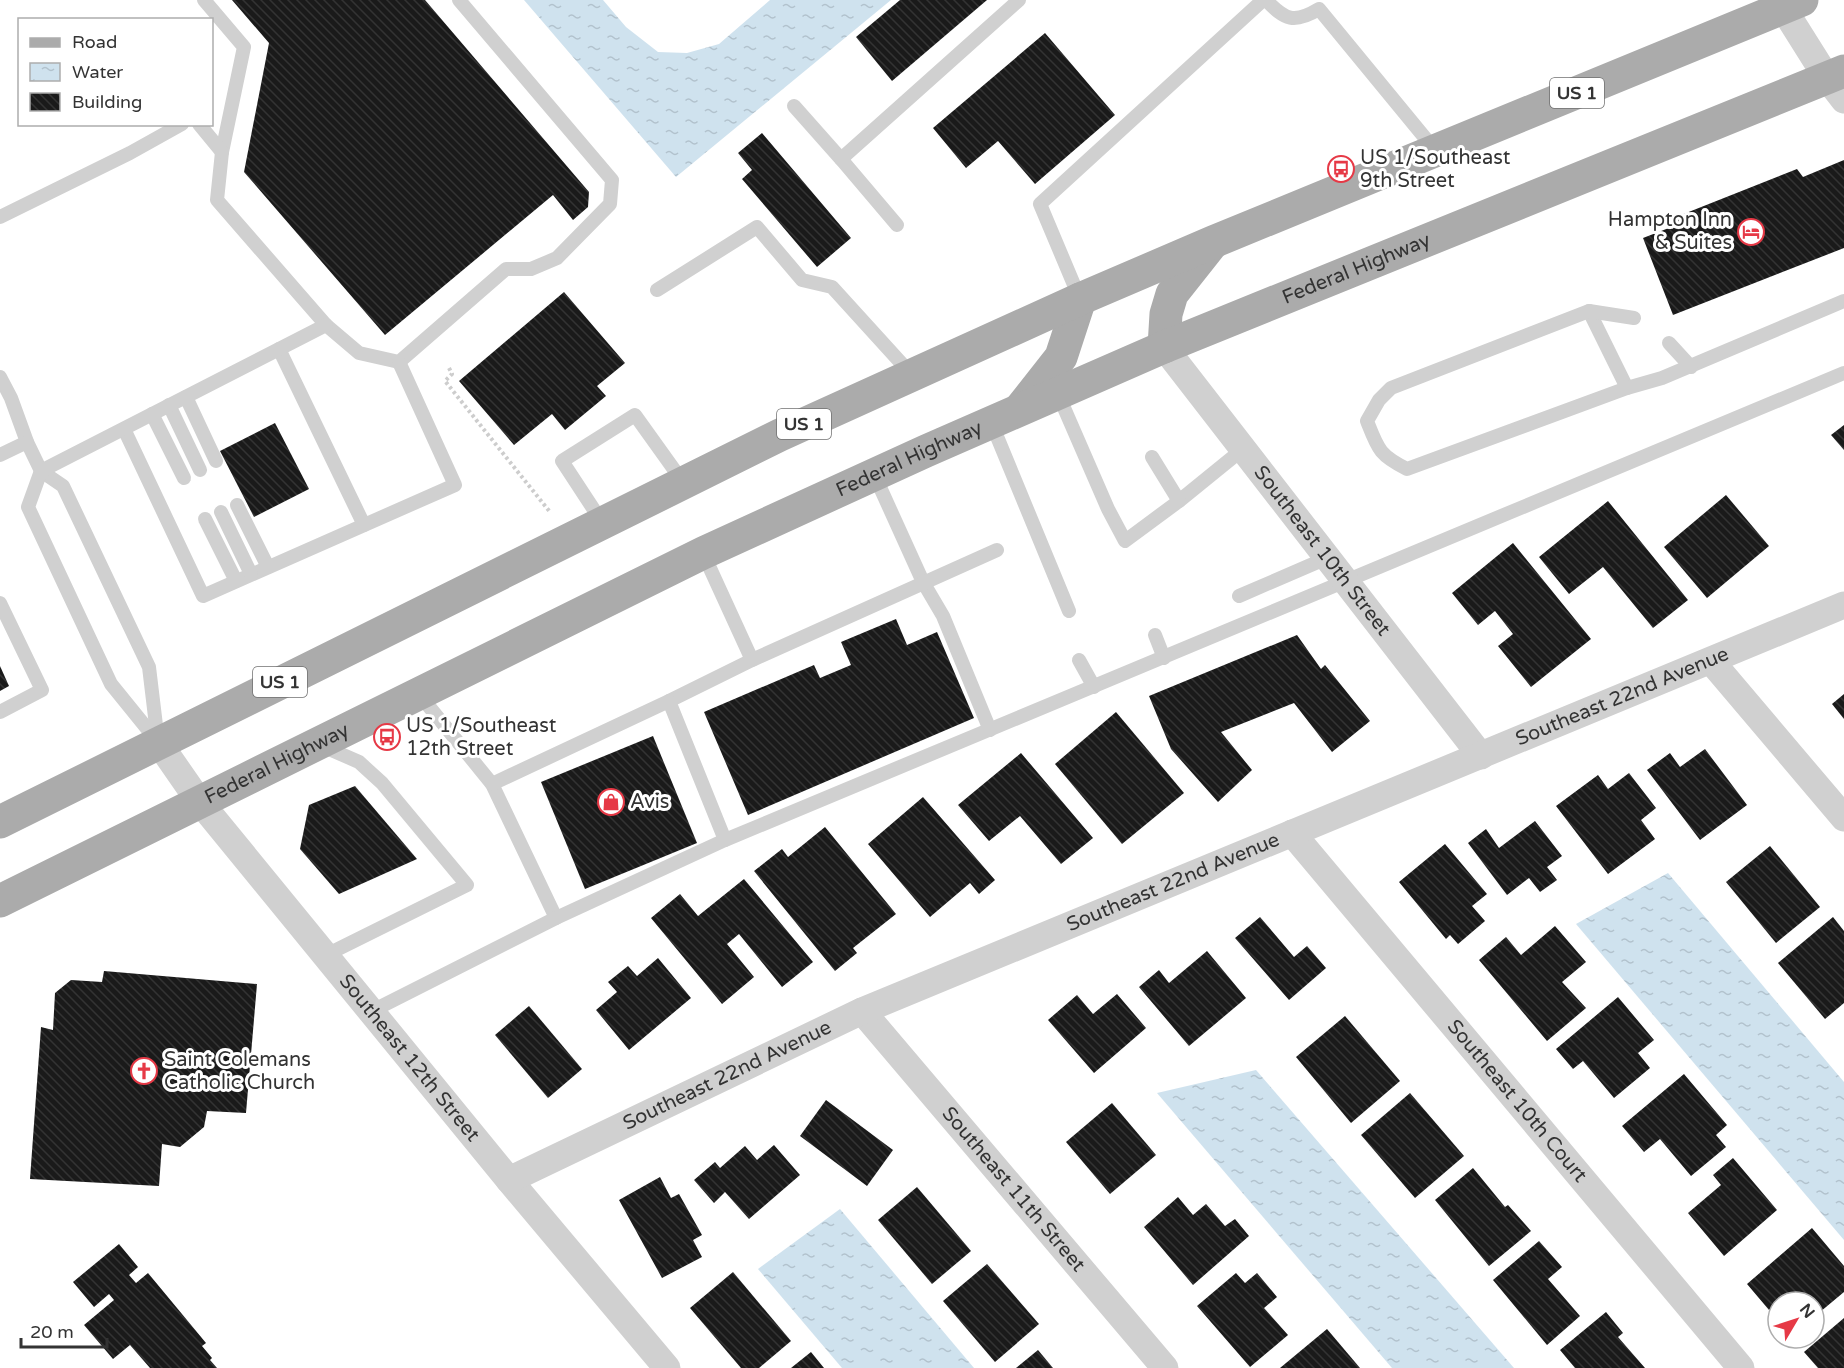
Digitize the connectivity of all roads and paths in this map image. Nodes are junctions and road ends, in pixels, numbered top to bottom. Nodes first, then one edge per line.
1 (204, 0) edge
2 (459, 0) edge
3 (1019, 0) edge
4 (1265, 0) edge
5 (1788, 3) edge
6 (1324, 5) edge
7 (1838, 83) edge
8 (794, 106) dead end
9 (178, 126) edge
10 (201, 126) edge
11 (1436, 151) junction
12 (222, 152) junction
13 (841, 159) junction
14 (0, 217) edge
15 (897, 225) dead end
16 (1213, 242) junction
17 (657, 290) dead end
18 (1080, 299) junction
19 (1844, 301) edge
20 (1589, 311) junction
21 (1634, 318) dead end
22 (326, 325) junction
23 (1668, 344) dead end
24 (1164, 347) junction
25 (279, 350) junction
26 (399, 362) junction
27 (1691, 367) junction
28 (449, 368) dead end
29 (1844, 373) edge
30 (912, 375) junction
31 (0, 377) edge
32 (1628, 388) junction
33 (1058, 394) junction
34 (186, 397) junction
35 (169, 405) junction
36 (152, 414) junction
37 (1005, 416) junction
38 (124, 429) junction
39 (27, 442) junction
40 (1243, 449) junction
41 (0, 455) edge
42 (1152, 457) dead end
43 (216, 461) dead end
44 (200, 470) dead end
45 (41, 471) junction
46 (874, 474) junction
47 (184, 478) dead end
48 (683, 482) junction
49 (1179, 501) junction
50 (237, 505) dead end
51 (221, 512) dead end
52 (550, 512) dead end
53 (205, 519) dead end
54 (602, 522) junction
55 (364, 525) junction
56 (997, 550) dead end
57 (703, 553) junction
58 (1328, 558) junction
59 (268, 567) junction
60 (251, 574) junction
61 (236, 581) junction
62 (923, 582) junction
63 (1346, 582) junction
64 (1239, 596) dead end
65 (0, 603) edge
66 (1844, 605) edge
67 (1069, 611) dead end
68 (1155, 635) dead end
69 (1164, 658) junction
70 (752, 660) junction
71 (1079, 660) dead end
72 (1711, 661) junction
73 (1094, 687) junction
74 (418, 693) junction
75 (669, 701) junction
76 (0, 712) edge
77 (990, 730) junction
78 (158, 742) junction
79 (317, 743) junction
80 (1481, 756) junction
81 (492, 784) junction
82 (199, 801) junction
83 (1844, 818) edge
84 (0, 822) edge
85 (1292, 833) junction
86 (725, 840) junction
87 (0, 901) edge
88 (556, 918) junction
89 (326, 955) junction
90 (372, 1011) junction
91 (862, 1011) junction
92 (509, 1180) junction
93 (667, 1368) edge
94 (1165, 1368) edge
95 (1741, 1368) edge

1 - 12 lane
2 - 26 lane
3 - 13 lane
4 - 6 lane
4 - 18 lane
5 - 7 street
5 - 11 main road, US 1
6 - 11 lane
7 - 24 main road, Federal Highway
8 - 13 lane
9 - 14 lane
10 - 12 lane
11 - 16 main road, US 1
12 - 22 lane
13 - 15 lane
16 - 18 main road, US 1
16 - 24 main road
17 - 30 lane
18 - 30 main road, US 1
18 - 37 main road
19 - 27 lane
20 - 21 lane
20 - 32 lane
20 - 32 lane
22 - 25 lane
22 - 26 lane
23 - 27 lane
24 - 33 main road, Federal Highway
24 - 40 street, Southeast 10th Street
25 - 34 lane
25 - 55 lane
26 - 55 lane
27 - 32 lane
28 - 52 path
29 - 63 lane
30 - 48 main road, US 1
31 - 39 lane
33 - 37 main road, Federal Highway
33 - 49 lane
34 - 35 lane
34 - 43 lane
35 - 36 lane
35 - 44 lane
36 - 38 lane
36 - 47 lane
37 - 46 main road, Federal Highway
37 - 67 lane
38 - 45 lane
38 - 61 lane
39 - 41 lane
39 - 45 lane
40 - 49 lane
40 - 58 street, Southeast 10th Street
42 - 49 lane
45 - 78 lane
45 - 78 lane
46 - 57 main road, Federal Highway
46 - 62 lane
48 - 54 main road, US 1
48 - 54 lane
50 - 59 lane
51 - 60 lane
53 - 61 lane
54 - 78 main road, US 1
55 - 59 lane
56 - 62 lane
57 - 70 lane
57 - 74 main road, Federal Highway
58 - 63 street, Southeast 10th Street
58 - 64 lane
59 - 60 lane
60 - 61 lane
62 - 70 lane
62 - 77 lane
63 - 69 lane
63 - 80 street, Southeast 10th Street
65 - 76 lane
66 - 72 street, Southeast 22nd Avenue
68 - 69 lane
69 - 73 lane
70 - 75 lane
71 - 73 lane
72 - 80 street, Southeast 22nd Avenue
72 - 83 street
73 - 77 lane
74 - 79 main road, Federal Highway
74 - 81 lane
75 - 81 lane
75 - 86 lane
77 - 86 lane
78 - 82 street, Southeast 12th Street
78 - 84 main road, US 1
79 - 82 main road, Federal Highway
79 - 89 lane
80 - 85 street, Southeast 22nd Avenue
81 - 88 lane
82 - 87 main road, Federal Highway
82 - 89 street, Southeast 12th Street
85 - 91 street, Southeast 22nd Avenue
85 - 95 street, Southeast 10th Court
86 - 88 lane
88 - 90 lane
89 - 90 street, Southeast 12th Street
90 - 92 street, Southeast 12th Street
91 - 92 street, Southeast 22nd Avenue
91 - 94 street, Southeast 11th Street
92 - 93 street, Southeast 12th Street

